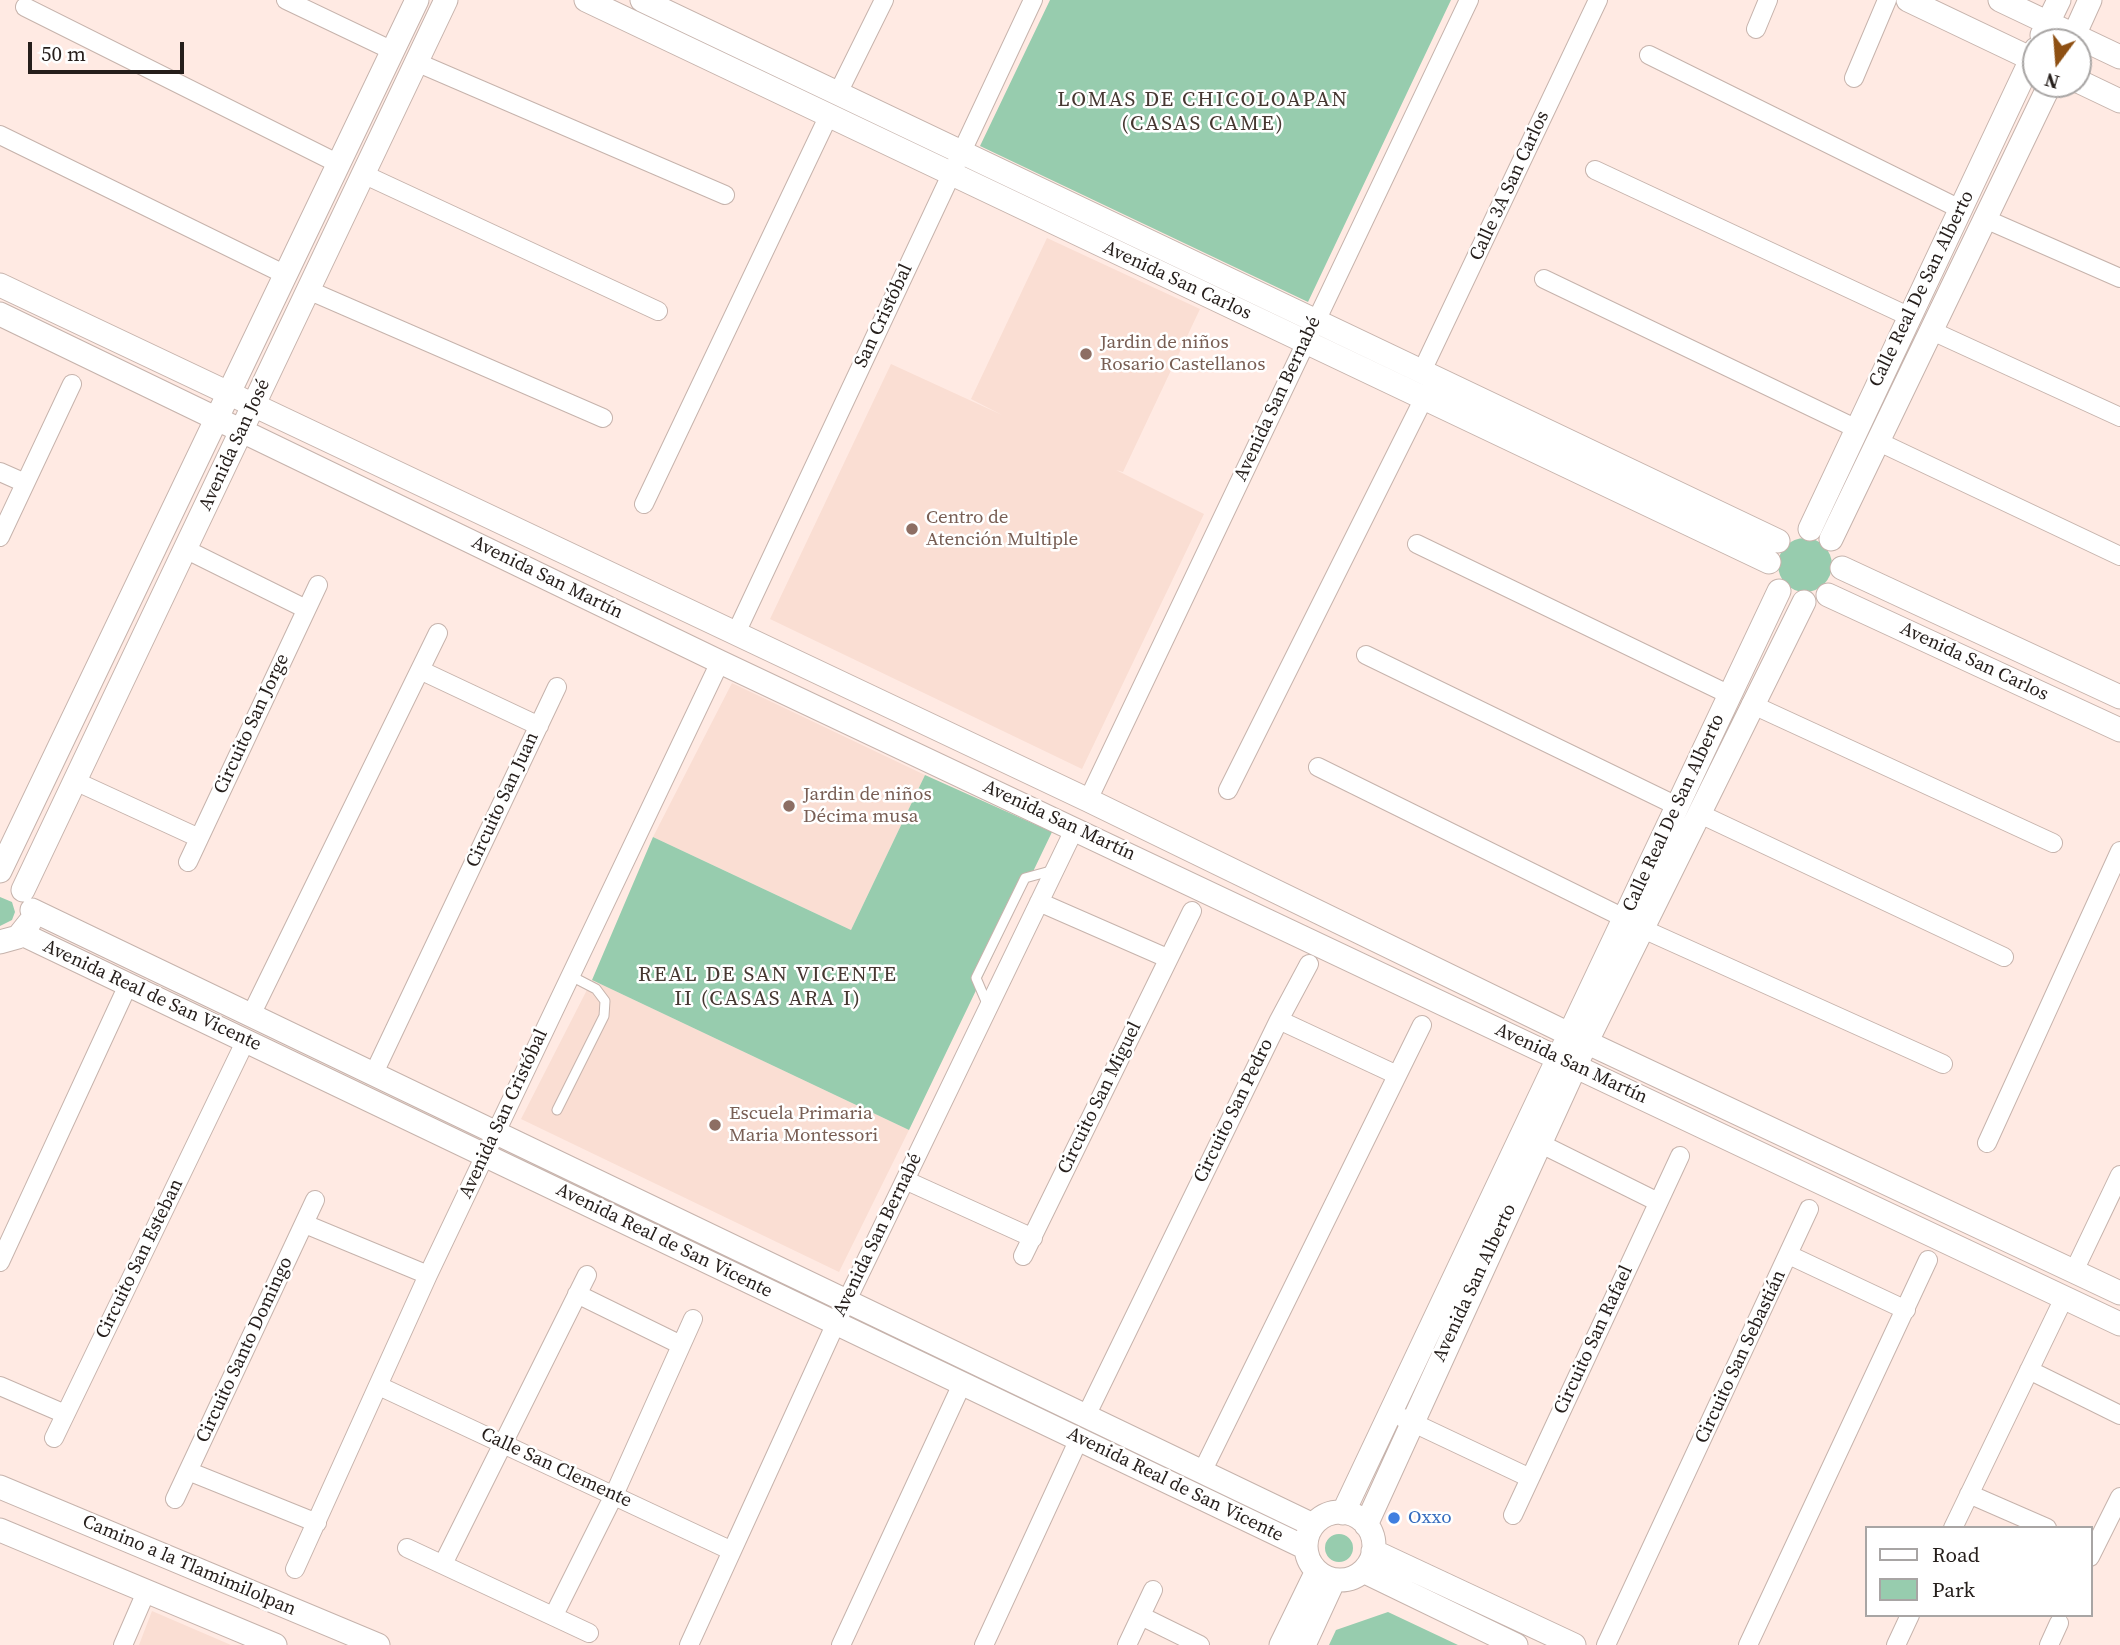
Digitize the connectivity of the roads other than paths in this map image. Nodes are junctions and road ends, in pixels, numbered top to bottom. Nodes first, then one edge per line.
1 (286, 0) edge
2 (418, 0) edge
3 (446, 0) edge
4 (586, 0) edge
5 (642, 0) edge
6 (884, 0) edge
7 (1033, 0) edge
8 (1469, 0) edge
9 (1598, 0) edge
10 (1768, 0) edge
11 (1887, 0) edge
12 (1908, 0) edge
13 (2000, 0) edge
14 (2059, 0) edge
15 (2090, 0) edge
16 (25, 7) dead end
17 (2023, 28) edge
18 (2046, 28) edge
19 (2077, 28) edge
20 (1756, 29) dead end
21 (2022, 41) edge
22 (2092, 46) edge
23 (393, 51) junction
24 (1649, 55) dead end
25 (2120, 57) edge
26 (416, 62) junction
27 (1854, 78) dead end
28 (2022, 81) edge
29 (2092, 88) edge
30 (838, 93) junction
31 (2043, 98) edge
32 (2120, 101) edge
33 (829, 115) junction
34 (0, 135) edge
35 (961, 152) junction
36 (339, 164) junction
37 (1595, 170) dead end
38 (951, 173) junction
39 (363, 174) junction
40 (725, 195) dead end
41 (1961, 209) junction
42 (1983, 218) junction
43 (286, 275) junction
44 (2120, 278) edge
45 (1544, 279) dead end
46 (0, 285) edge
47 (308, 290) junction
48 (658, 311) dead end
49 (0, 314) edge
50 (1908, 316) junction
51 (1315, 320) junction
52 (1930, 330) junction
53 (1305, 342) junction
54 (1422, 371) junction
55 (72, 384) dead end
56 (230, 393) junction
57 (1424, 398) junction
58 (254, 405) junction
59 (218, 417) junction
60 (2120, 417) edge
61 (603, 418) dead end
62 (1855, 428) junction
63 (242, 429) junction
64 (1877, 441) junction
65 (0, 472) edge
66 (25, 483) junction
67 (644, 504) dead end
68 (1810, 529) junction
69 (0, 537) edge
70 (1831, 539) junction
71 (1417, 544) dead end
72 (185, 549) junction
73 (1773, 551) junction
74 (2120, 556) edge
75 (1842, 568) junction
76 (318, 586) dead end
77 (1779, 591) junction
78 (1828, 595) junction
79 (1804, 602) junction
80 (306, 609) junction
81 (438, 633) dead end
82 (736, 633) junction
83 (1366, 655) dead end
84 (720, 662) junction
85 (420, 670) junction
86 (557, 687) dead end
87 (1730, 695) junction
88 (2120, 697) edge
89 (1751, 704) junction
90 (539, 726) junction
91 (2120, 730) edge
92 (1318, 767) dead end
93 (75, 781) junction
94 (1228, 790) dead end
95 (1088, 800) junction
96 (1690, 811) junction
97 (1075, 828) junction
98 (199, 838) junction
99 (2053, 843) dead end
100 (2120, 851) edge
101 (188, 862) dead end
102 (1055, 869) junction
103 (0, 871) edge
104 (0, 881) edge
105 (27, 900) junction
106 (1039, 902) junction
107 (1192, 911) dead end
108 (1633, 924) junction
109 (22, 934) junction
110 (0, 942) edge
111 (2004, 957) dead end
112 (1167, 958) junction
113 (1309, 964) dead end
114 (569, 975) junction
115 (128, 985) junction
116 (988, 1007) junction
117 (251, 1015) junction
118 (1279, 1020) junction
119 (1422, 1025) dead end
120 (1579, 1038) junction
121 (246, 1040) junction
122 (1567, 1062) junction
123 (1943, 1063) dead end
124 (374, 1073) junction
125 (1397, 1075) junction
126 (557, 1110) dead end
127 (496, 1134) junction
128 (1531, 1139) junction
129 (1987, 1143) dead end
130 (485, 1156) junction
131 (1680, 1156) dead end
132 (2120, 1175) edge
133 (905, 1180) junction
134 (315, 1200) dead end
135 (1658, 1202) junction
136 (1809, 1209) dead end
137 (305, 1224) junction
138 (1032, 1238) junction
139 (1789, 1255) junction
140 (1023, 1256) dead end
141 (1928, 1260) dead end
142 (0, 1262) edge
143 (2074, 1271) junction
144 (428, 1275) junction
145 (587, 1275) dead end
146 (2120, 1293) edge
147 (577, 1294) junction
148 (2064, 1298) junction
149 (847, 1301) junction
150 (1906, 1310) junction
151 (693, 1319) dead end
152 (836, 1323) junction
153 (2120, 1324) edge
154 (681, 1345) junction
155 (2029, 1370) junction
156 (962, 1384) junction
157 (0, 1386) edge
158 (379, 1386) junction
159 (65, 1414) junction
160 (2120, 1415) edge
161 (1086, 1416) junction
162 (1401, 1417) junction
163 (54, 1438) dead end
164 (1079, 1439) junction
165 (502, 1443) junction
166 (188, 1471) junction
167 (1202, 1472) junction
168 (1530, 1478) junction
169 (0, 1488) edge
170 (1969, 1494) junction
171 (614, 1495) junction
172 (2120, 1497) edge
173 (175, 1499) dead end
174 (1343, 1513) junction
175 (1513, 1515) dead end
176 (317, 1523) junction
177 (1313, 1525) junction
178 (1366, 1525) junction
179 (1954, 1526) edge
180 (2042, 1526) edge
181 (0, 1530) edge
182 (407, 1548) dead end
183 (1306, 1548) junction
184 (2092, 1549) edge
185 (732, 1550) junction
186 (1368, 1561) junction
187 (443, 1564) junction
188 (295, 1569) dead end
189 (1325, 1576) junction
190 (1153, 1590) dead end
191 (146, 1592) junction
192 (554, 1615) junction
193 (1141, 1616) junction
194 (1909, 1617) edge
195 (2059, 1623) dead end
196 (589, 1633) dead end
197 (124, 1645) edge
198 (275, 1645) edge
199 (378, 1645) edge
200 (689, 1645) edge
201 (841, 1645) edge
202 (984, 1645) edge
203 (1127, 1645) edge
204 (1200, 1645) edge
205 (1281, 1645) edge
206 (1304, 1645) edge
207 (1516, 1645) edge
208 (1574, 1645) edge
209 (1606, 1645) edge
210 (1748, 1645) edge
211 (1896, 1645) edge
212 (2049, 1645) edge

1 - 23 street
2 - 23 street, Avenida San José
3 - 26 street, Avenida San José
4 - 33 street, Avenida San Carlos
5 - 30 street, Avenida San Carlos
6 - 30 street
7 - 35 street, San Cristóbal
8 - 51 street, Avenida San Bernabé
9 - 54 street, Calle 3A San Carlos
10 - 20 street
11 - 27 street
12 - 21 street
13 - 17 street
14 - 18 street, Calle Real De San Alberto
15 - 19 street
16 - 36 street
22 - 25 street
23 - 36 street, Avenida San José
24 - 41 street
26 - 39 street, Avenida San José
26 - 40 street
28 - 41 street, Calle Real De San Alberto
29 - 32 street
30 - 35 street, Avenida San Carlos
31 - 42 street, Calle Real De San Alberto
33 - 38 street, Avenida San Carlos
33 - 67 street
34 - 43 street
35 - 38 street, San Cristóbal
35 - 51 street, Avenida San Carlos
36 - 43 street, Avenida San José
37 - 50 street
38 - 53 street, Avenida San Carlos
38 - 82 street, San Cristóbal
39 - 47 street, Avenida San José
39 - 48 street
41 - 50 street, Calle Real De San Alberto
42 - 44 street
42 - 52 street, Calle Real De San Alberto
43 - 56 street, Avenida San José
45 - 62 street
46 - 56 street, Avenida San Martín
47 - 58 street, Avenida San José
47 - 61 street
49 - 59 street, Avenida San Martín
50 - 62 street, Calle Real De San Alberto
51 - 53 street, Avenida San Bernabé
51 - 54 street, Avenida San Carlos
52 - 60 street
52 - 64 street, Calle Real De San Alberto
53 - 57 street, Avenida San Carlos
53 - 95 street, Avenida San Bernabé
54 - 73 street, Avenida San Carlos
55 - 66 street
56 - 58 street, Avenida San Martín
56 - 59 street, Avenida San José
57 - 73 street, Avenida San Carlos
57 - 94 street
58 - 63 street, Avenida San José
58 - 82 street, Avenida San Martín
59 - 63 street, Avenida San Martín
59 - 103 street, Avenida San José
62 - 68 street, Calle Real De San Alberto
63 - 72 street, Avenida San José
63 - 84 street, Avenida San Martín
64 - 70 street, Calle Real De San Alberto
64 - 74 street
65 - 66 street
66 - 69 street
68 - 70 street
68 - 73 street
70 - 75 street
71 - 87 street
72 - 80 street
72 - 93 street, Avenida San José
73 - 77 street
75 - 78 street
75 - 88 street, Avenida San Carlos
76 - 80 street, Circuito San Jorge
77 - 79 street
77 - 87 street, Calle Real De San Alberto
78 - 79 street
78 - 91 street, Avenida San Carlos
79 - 89 street, Calle Real De San Alberto
80 - 98 street, Circuito San Jorge
81 - 85 street
82 - 95 street, Avenida San Martín
83 - 96 street
84 - 97 street, Avenida San Martín
84 - 114 street, Avenida San Cristóbal
85 - 90 street, Circuito San Juan
85 - 117 street
86 - 90 street
87 - 96 street, Calle Real De San Alberto
89 - 96 street, Calle Real De San Alberto
89 - 99 street
90 - 124 street, Circuito San Juan
92 - 108 street
93 - 98 street
93 - 105 street, Avenida San José
95 - 120 street, Avenida San Martín
96 - 108 street, Calle Real De San Alberto
96 - 111 street
97 - 102 street, Avenida San Bernabé
97 - 122 street, Avenida San Martín
98 - 101 street, Circuito San Jorge
100 - 129 street
102 - 106 street, Avenida San Bernabé
102 - 116 lane
104 - 105 street, Avenida Real de San Vicente
105 - 109 street, Avenida San José
105 - 117 street, Avenida Real de San Vicente
106 - 112 street
106 - 116 street, Avenida San Bernabé
107 - 112 street, Circuito San Miguel
108 - 120 street, Calle Real De San Alberto
108 - 123 street
109 - 110 street
109 - 115 street, Avenida Real de San Vicente
112 - 138 street, Circuito San Miguel
113 - 118 street
114 - 126 lane
114 - 127 street, Avenida San Cristóbal
115 - 121 street, Avenida Real de San Vicente
115 - 142 street
116 - 133 street, Avenida San Bernabé
117 - 124 street, Avenida Real de San Vicente
118 - 125 street, Circuito San Pedro
118 - 161 street, Circuito San Pedro
119 - 125 street
120 - 122 street, Avenida San Alberto
120 - 143 street, Avenida San Martín
121 - 130 street, Avenida Real de San Vicente
121 - 159 street, Circuito San Esteban
122 - 128 street, Avenida San Alberto
122 - 148 street, Avenida San Martín
124 - 127 street, Avenida Real de San Vicente
125 - 167 street
127 - 130 street, Avenida San Cristóbal
127 - 149 street, Avenida Real de San Vicente
128 - 135 street
128 - 162 street, Avenida San Alberto
130 - 144 street, Avenida San Cristóbal
130 - 152 street, Avenida Real de San Vicente
131 - 135 street, Circuito San Rafael
132 - 143 street
133 - 138 street
133 - 149 street, Avenida San Bernabé
134 - 137 street, Circuito Santo Domingo
135 - 168 street, Circuito San Rafael
136 - 139 street
137 - 144 street
137 - 166 street, Circuito Santo Domingo
138 - 140 street, Circuito San Miguel
139 - 150 street, Circuito San Sebastián
139 - 209 street, Circuito San Sebastián
141 - 150 street
143 - 146 street, Avenida San Martín
144 - 158 street, Avenida San Cristóbal
145 - 147 street
147 - 154 street
147 - 165 street
148 - 153 street, Avenida San Martín
148 - 155 street
149 - 152 street, Avenida San Bernabé
149 - 161 street, Avenida Real de San Vicente
150 - 210 street
151 - 154 street
152 - 156 street, Avenida Real de San Vicente
152 - 185 street, Avenida San Bernabé
154 - 171 street
155 - 160 street
155 - 170 street
156 - 164 street, Avenida Real de San Vicente
156 - 201 street
157 - 159 street
158 - 165 street, Calle San Clemente
158 - 176 street, Avenida San Cristóbal
159 - 163 street
161 - 167 street, Avenida Real de San Vicente
162 - 168 street
162 - 174 street, Avenida San Alberto
162 - 178 street, Avenida San Alberto
164 - 183 street, Avenida Real de San Vicente
164 - 202 street
165 - 171 street, Calle San Clemente
165 - 187 street
166 - 173 street, Circuito Santo Domingo
166 - 176 street
167 - 177 street, Avenida Real de San Vicente
168 - 175 street, Circuito San Rafael
169 - 199 street, Camino a la Tlamimilolpan
170 - 179 street
170 - 180 street
171 - 185 street, Calle San Clemente
171 - 192 street
172 - 184 street
174 - 177 street
174 - 178 street
176 - 188 street, Avenida San Cristóbal
177 - 183 street
178 - 186 street
181 - 191 street, Camino a la Tlamimilolpan
182 - 187 street
183 - 189 street
185 - 200 street, Avenida San Bernabé
186 - 189 street
186 - 207 street
186 - 208 street
187 - 192 street
189 - 205 street
189 - 206 street
190 - 193 street
191 - 197 street
191 - 198 street, Camino a la Tlamimilolpan
192 - 196 street
193 - 203 street
193 - 204 street
194 - 211 street
195 - 212 street

